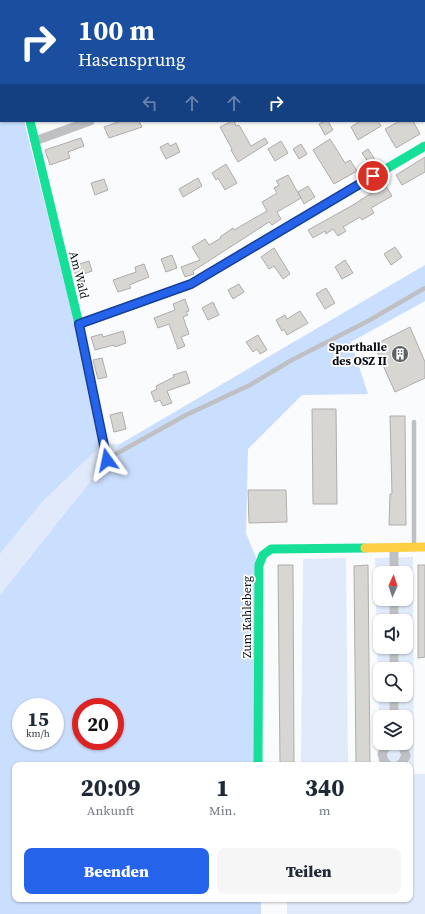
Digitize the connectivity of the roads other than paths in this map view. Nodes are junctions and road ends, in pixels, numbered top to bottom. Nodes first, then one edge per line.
1 (30, 122) edge
2 (87, 122) edge
3 (35, 141) junction
4 (425, 146) edge
5 (425, 288) edge
6 (79, 324) junction
7 (414, 422) dead end
8 (425, 547) edge
9 (394, 548) junction
10 (414, 548) junction
11 (394, 566) edge
12 (384, 750) edge
13 (404, 750) edge
14 (258, 762) edge
15 (385, 762) edge
16 (403, 762) edge

1 - 3 street, Am Wald
2 - 3 street
3 - 6 street, Am Wald
4 - 6 street
5 - 6 lane, Am Wald
7 - 10 lane
8 - 10 street, Zum Kahleberg
9 - 10 street, Zum Kahleberg
9 - 11 street
9 - 14 street, Zum Kahleberg
12 - 15 street
13 - 16 street

